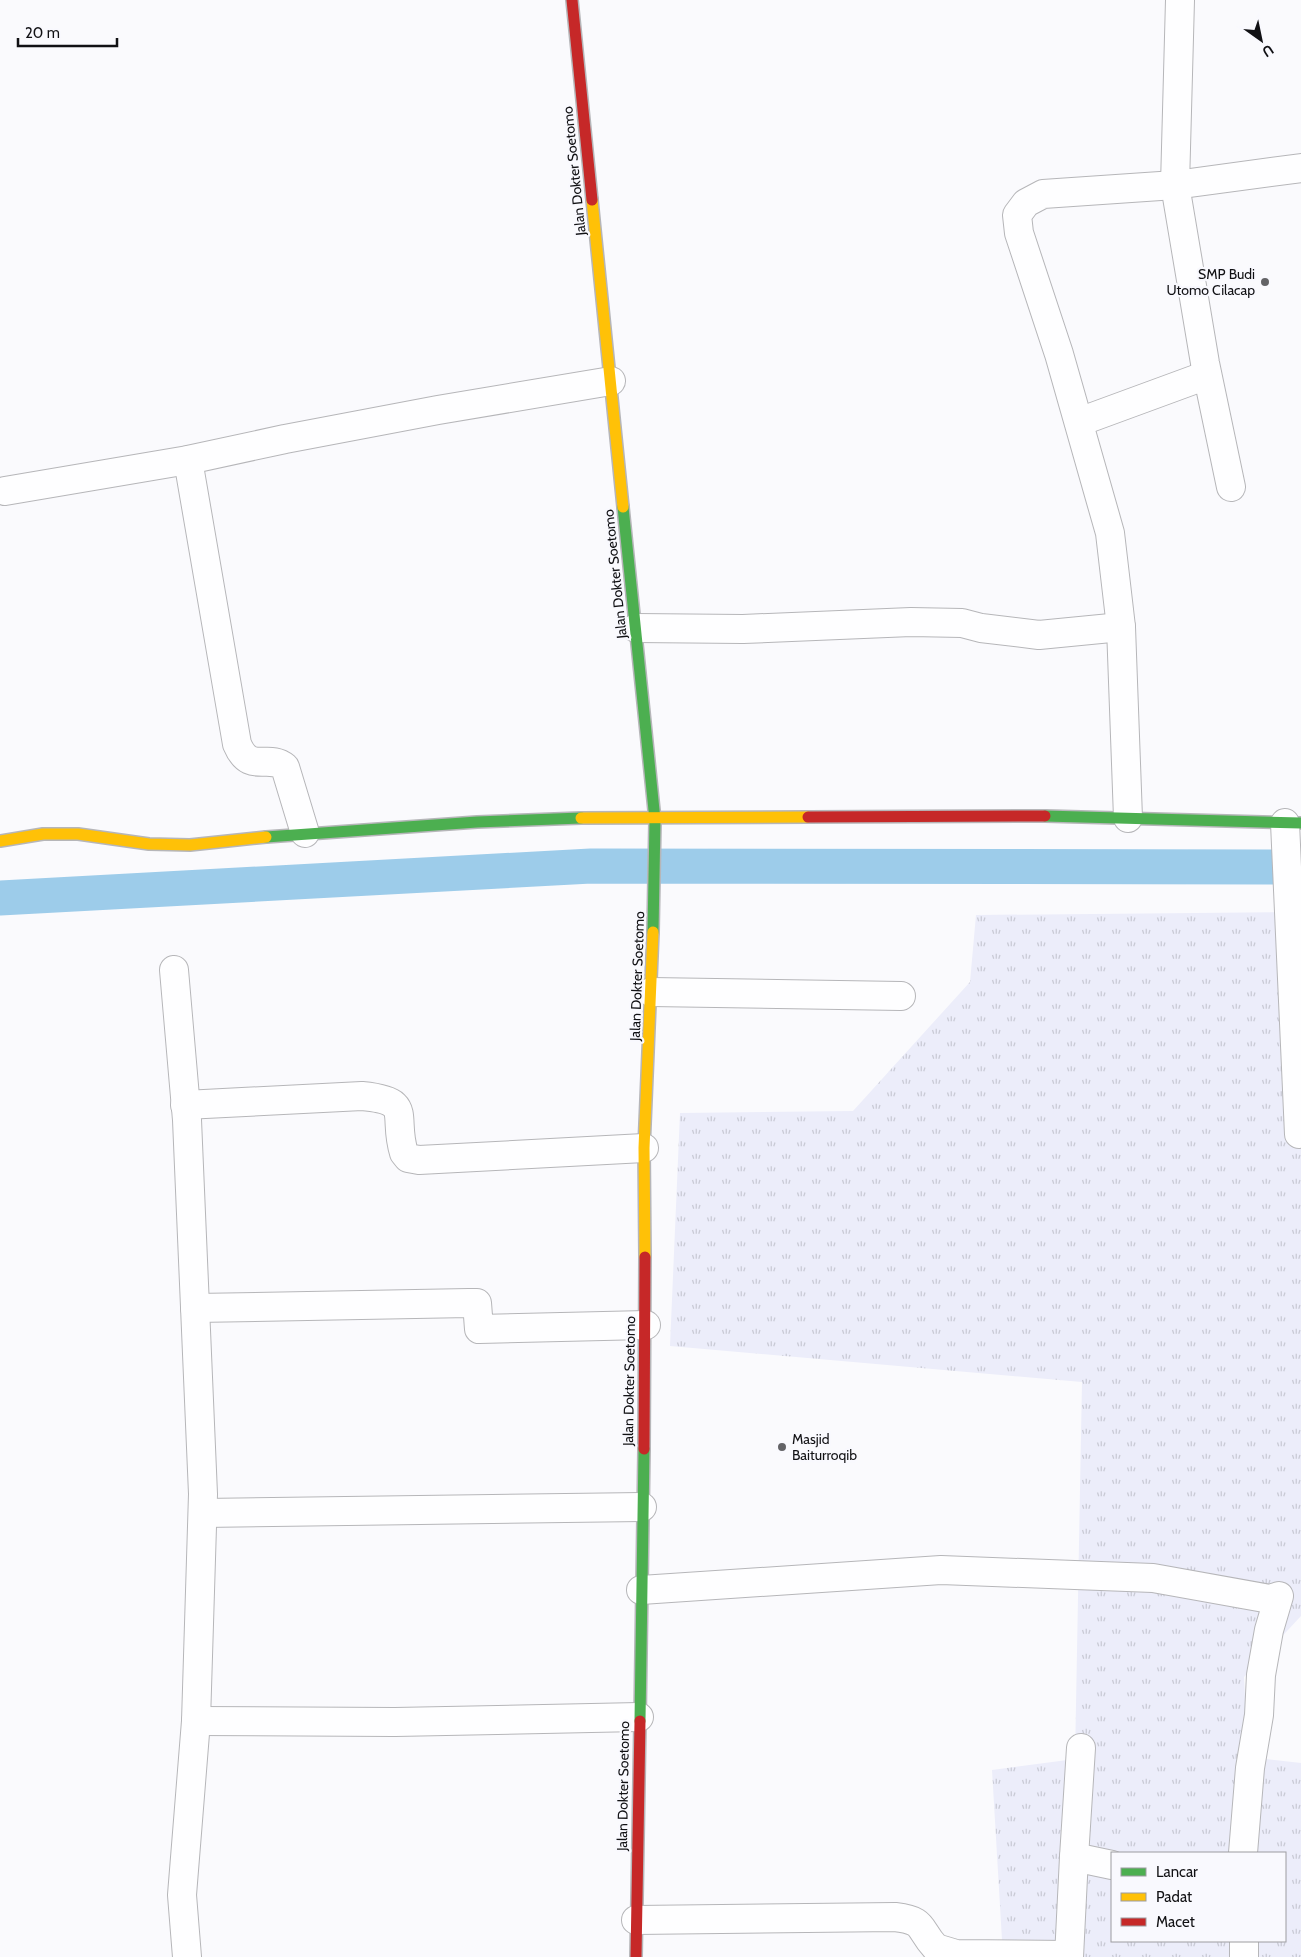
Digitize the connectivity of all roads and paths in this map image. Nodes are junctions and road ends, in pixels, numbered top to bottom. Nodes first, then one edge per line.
1 (572, 0) edge
2 (1180, 0) edge
3 (1301, 168) edge
4 (1175, 185) junction
5 (1207, 375) junction
6 (611, 381) junction
7 (1079, 422) junction
8 (188, 460) junction
9 (1231, 487) dead end
10 (5, 491) dead end
11 (1121, 627) junction
12 (636, 628) junction
13 (1128, 818) junction
14 (655, 820) junction
15 (1291, 829) edge
16 (305, 833) junction
17 (0, 841) edge
18 (174, 970) dead end
19 (651, 992) junction
20 (901, 996) dead end
21 (185, 1105) junction
22 (1299, 1134) dead end
23 (644, 1148) junction
24 (196, 1308) junction
25 (646, 1325) junction
26 (642, 1507) junction
27 (203, 1512) junction
28 (641, 1590) junction
29 (1290, 1596) edge
30 (639, 1717) junction
31 (196, 1721) junction
32 (1082, 1748) dead end
33 (1243, 1852) edge
34 (1074, 1857) junction
35 (1111, 1865) edge
36 (636, 1920) junction
37 (1244, 1942) edge
38 (1069, 1956) edge
39 (187, 1957) edge
40 (636, 1957) edge
41 (1244, 1957) edge

1 - 6 street, Jalan Dokter Soetomo
2 - 4 street
3 - 4 street
4 - 5 street
4 - 7 street
5 - 7 street
5 - 9 street
6 - 8 street
6 - 12 street, Jalan Dokter Soetomo
7 - 11 street
8 - 10 street
8 - 16 street
11 - 12 street
11 - 13 street
12 - 14 street, Jalan Dokter Soetomo
13 - 14 street
13 - 15 street
14 - 16 street
14 - 19 street, Jalan Dokter Soetomo
15 - 22 street
16 - 17 street
18 - 21 street
19 - 20 street
19 - 23 street, Jalan Dokter Soetomo
21 - 23 street
21 - 24 street
23 - 25 street, Jalan Dokter Soetomo
24 - 25 street
24 - 27 street
25 - 26 street, Jalan Dokter Soetomo
26 - 27 street
26 - 28 street, Jalan Dokter Soetomo
27 - 31 street
28 - 29 street
28 - 30 street, Jalan Dokter Soetomo
29 - 33 street
30 - 31 street
30 - 36 street, Jalan Dokter Soetomo
31 - 39 street
32 - 34 street
34 - 35 street
34 - 38 street
36 - 38 street
36 - 40 street, Jalan Dokter Soetomo
37 - 41 street

